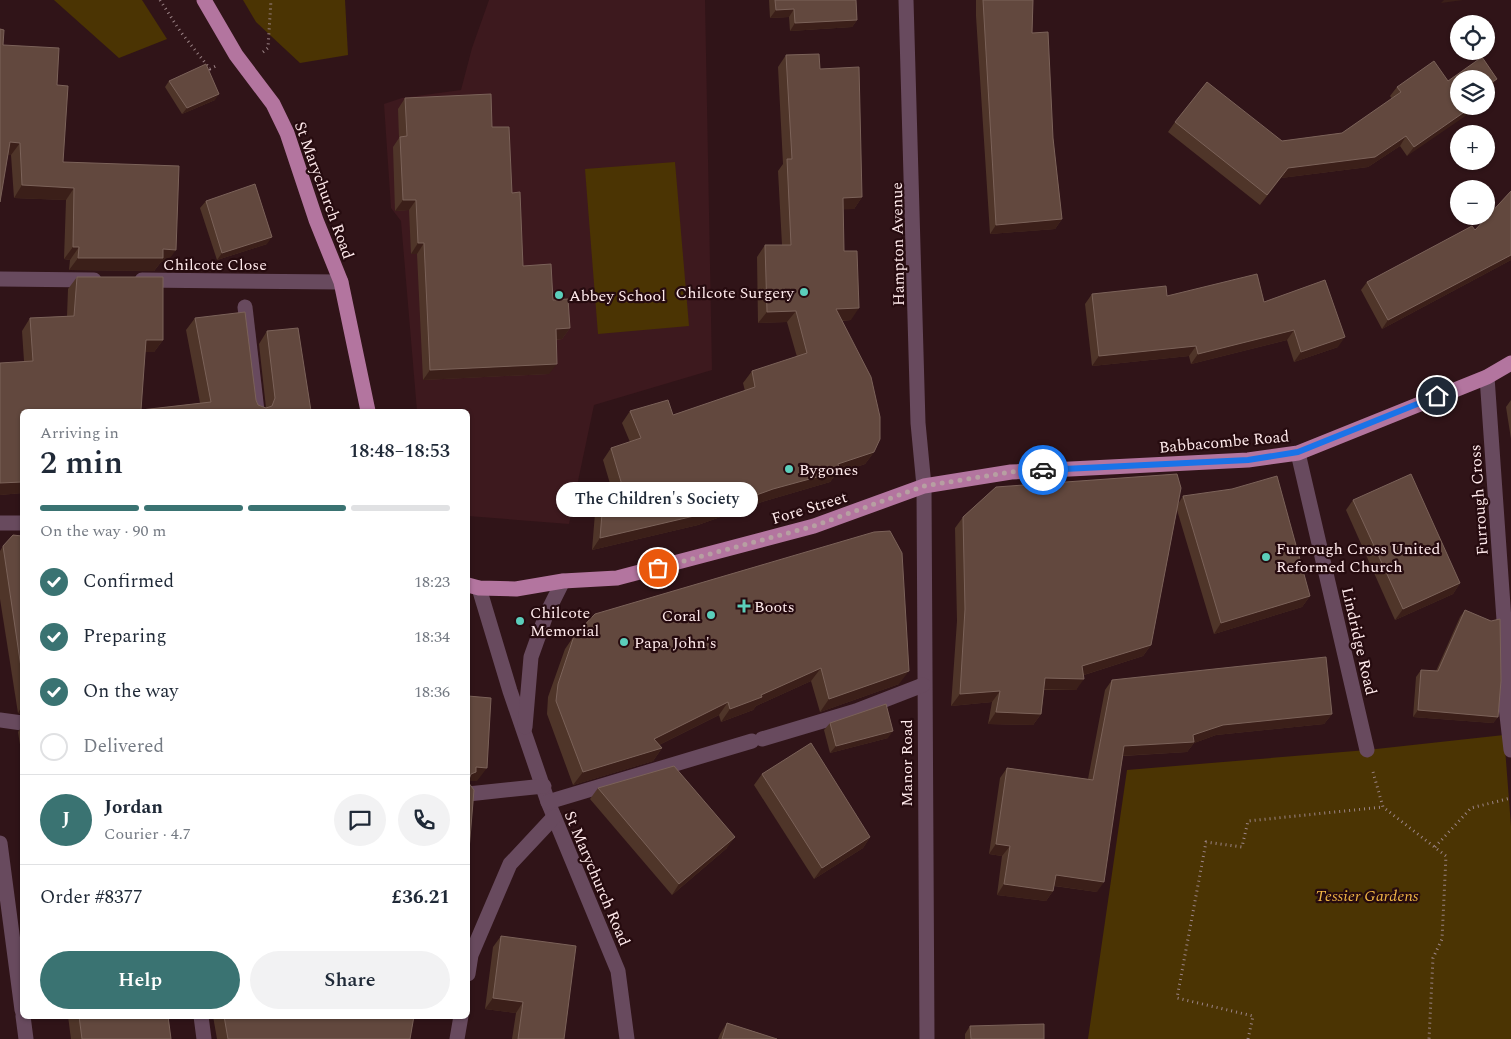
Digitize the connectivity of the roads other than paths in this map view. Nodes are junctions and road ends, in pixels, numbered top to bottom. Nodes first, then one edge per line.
1 (204, 0) edge
2 (906, 0) edge
3 (0, 279) edge
4 (107, 280) edge
5 (126, 280) edge
6 (341, 282) junction
7 (245, 307) dead end
8 (1511, 363) edge
9 (1487, 377) junction
10 (257, 409) edge
11 (368, 409) edge
12 (1298, 452) junction
13 (924, 486) junction
14 (0, 523) edge
15 (20, 523) edge
16 (563, 582) junction
17 (473, 586) edge
18 (1508, 619) edge
19 (923, 685) junction
20 (0, 720) edge
21 (20, 723) edge
22 (525, 733) junction
23 (1367, 750) road end
24 (1511, 750) edge
25 (544, 786) junction
26 (470, 794) edge
27 (548, 802) junction
28 (554, 816) junction
29 (0, 843) edge
30 (470, 961) edge
31 (20, 995) edge
32 (23, 1019) edge
33 (201, 1019) edge
34 (460, 1019) edge
35 (26, 1039) edge
36 (204, 1039) edge
37 (457, 1039) edge
38 (627, 1039) edge
39 (927, 1039) edge

1 - 6 main road, St Marychurch Road
2 - 13 street, Hampton Avenue
3 - 4 street
5 - 6 street, Chilcote Close
6 - 11 main road, St Marychurch Road
7 - 10 street
8 - 9 main road, Babbacombe Road
9 - 12 main road, Babbacombe Road
9 - 18 street, Furrough Cross
12 - 13 main road, Babbacombe Road
12 - 23 street, Lindridge Road
13 - 16 main road, Fore Street
13 - 19 street, Manor Road
14 - 15 street
16 - 17 main road, Fore Street
16 - 22 street, St Marychurch Road
17 - 22 street, St Marychurch Road
18 - 24 street, Furrough Cross
19 - 27 street
19 - 39 street, Manor Road
20 - 21 street
22 - 25 street, St Marychurch Road
25 - 26 street
25 - 27 street, St Marychurch Road
27 - 28 street, St Marychurch Road
28 - 30 street
28 - 38 street, St Marychurch Road
29 - 31 street
32 - 35 street
33 - 36 street
34 - 37 street

